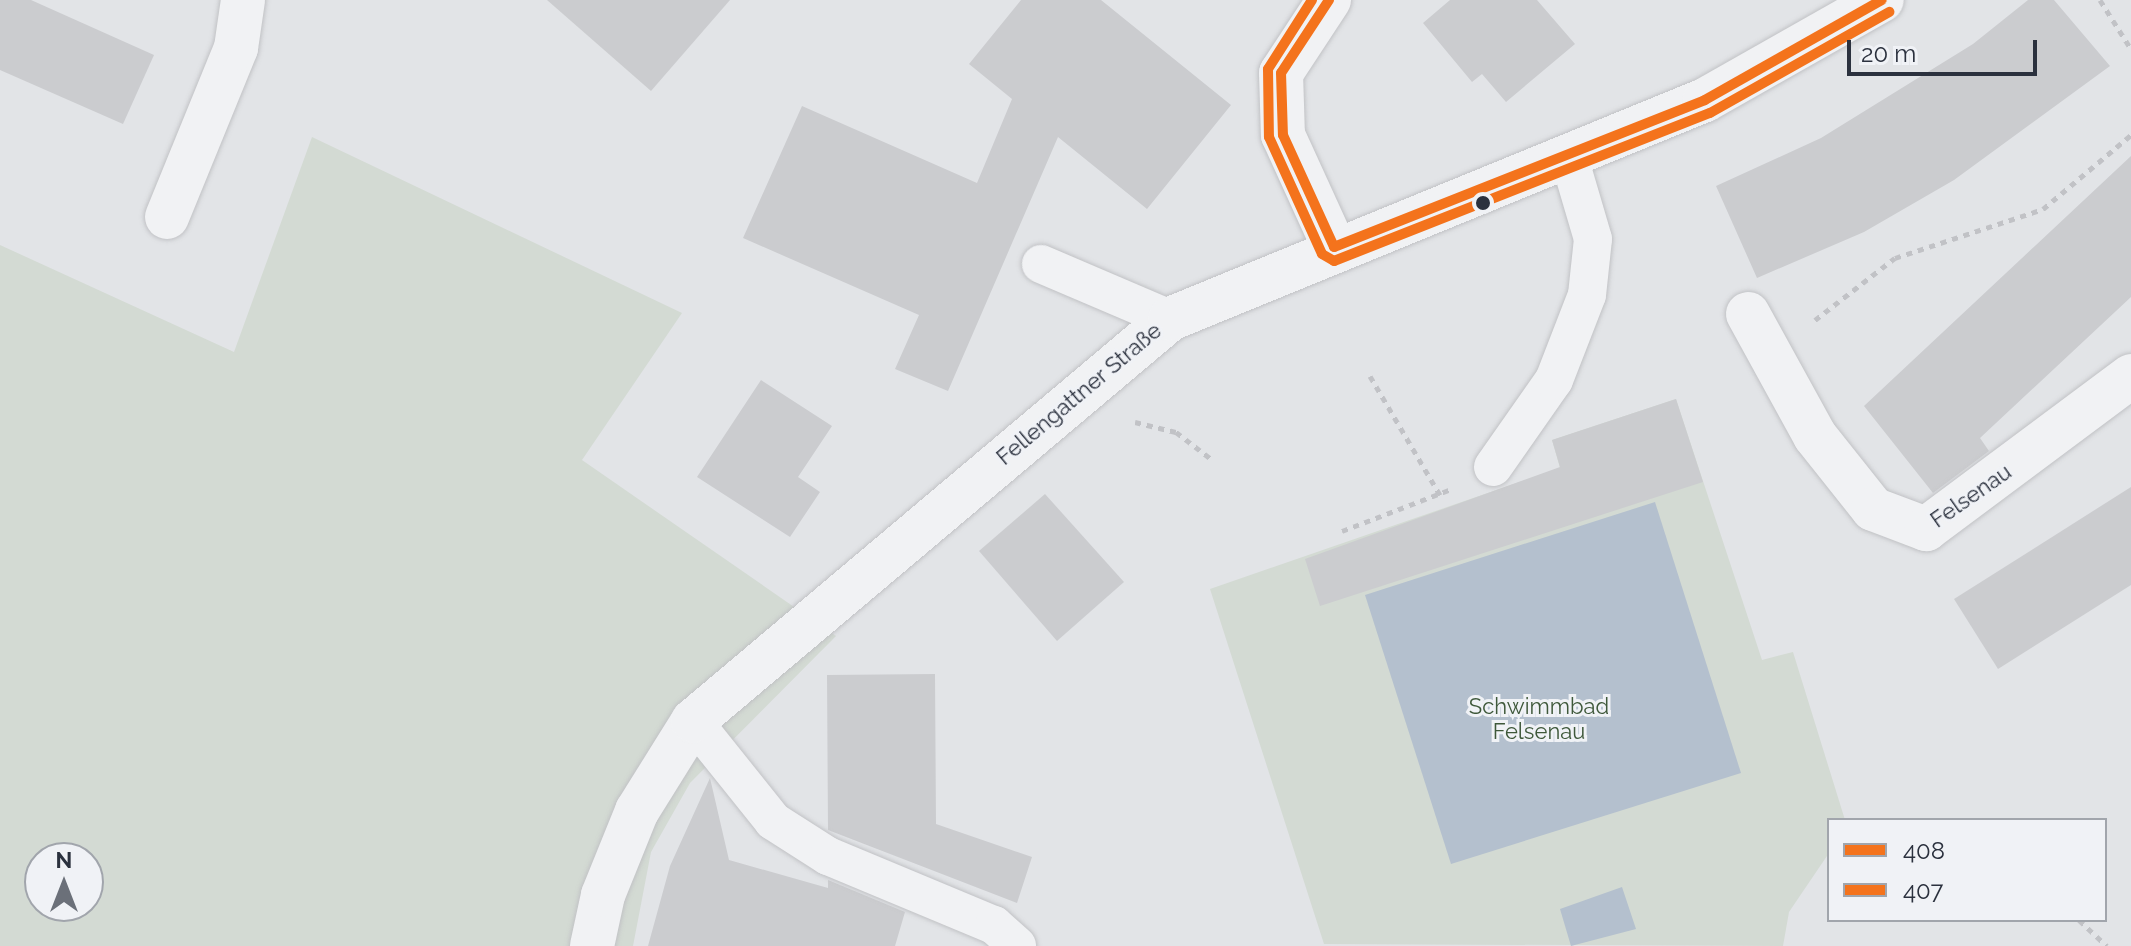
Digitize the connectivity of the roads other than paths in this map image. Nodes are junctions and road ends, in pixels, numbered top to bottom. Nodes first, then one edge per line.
1 (243, 0) edge
2 (1329, 0) edge
3 (1882, 0) edge
4 (1568, 154) junction
5 (167, 217) dead end
6 (1334, 247) junction
7 (1041, 264) dead end
8 (1748, 314) dead end
9 (1170, 319) junction
10 (2131, 376) edge
11 (1493, 467) road end
12 (693, 721) junction
13 (592, 946) edge
14 (1017, 946) edge

1 - 5 street
2 - 6 street
3 - 4 street, Fellengattner Straße
4 - 6 street, Fellengattner Straße
4 - 11 lane
6 - 9 street, Fellengattner Straße
7 - 9 lane
8 - 10 street, Felsenau
9 - 12 street, Fellengattner Straße
12 - 13 street, Fellengattner Straße
12 - 14 lane

